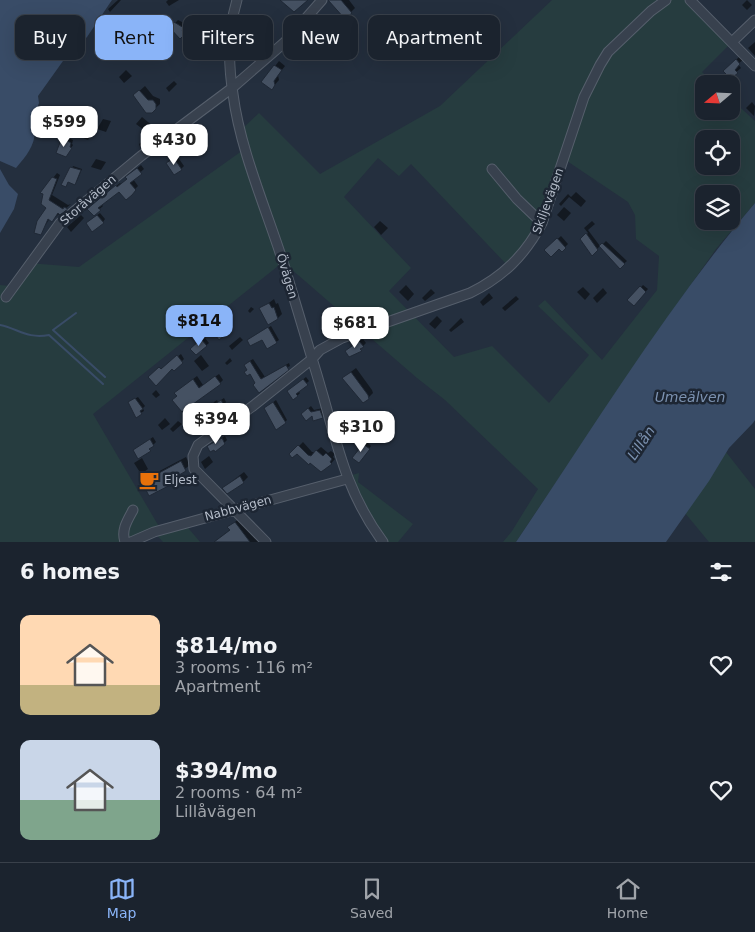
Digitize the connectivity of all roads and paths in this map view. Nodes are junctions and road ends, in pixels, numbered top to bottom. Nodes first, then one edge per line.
1 (237, 0) edge
2 (322, 0) edge
3 (666, 0) edge
4 (690, 0) edge
5 (755, 20) edge
6 (732, 42) junction
7 (755, 66) edge
8 (232, 88) junction
9 (492, 169) dead end
10 (542, 223) junction
11 (6, 297) dead end
12 (312, 360) junction
13 (347, 479) junction
14 (133, 510) dead end
15 (233, 510) junction
16 (125, 542) edge
17 (131, 542) edge
18 (266, 542) edge
19 (383, 542) edge

1 - 8 street, Övägen
2 - 8 street, Storåvägen
3 - 10 street, Skiljevägen
4 - 6 street
5 - 6 street
6 - 7 street
8 - 11 street, Storåvägen
8 - 12 street, Övägen
9 - 10 street
10 - 12 street, Skiljevägen
12 - 13 street, Övägen
12 - 15 street, Skiljevägen
13 - 15 street, Nabbvägen
13 - 19 street, Övägen
14 - 16 street
15 - 17 street, Nabbvägen
15 - 18 street

